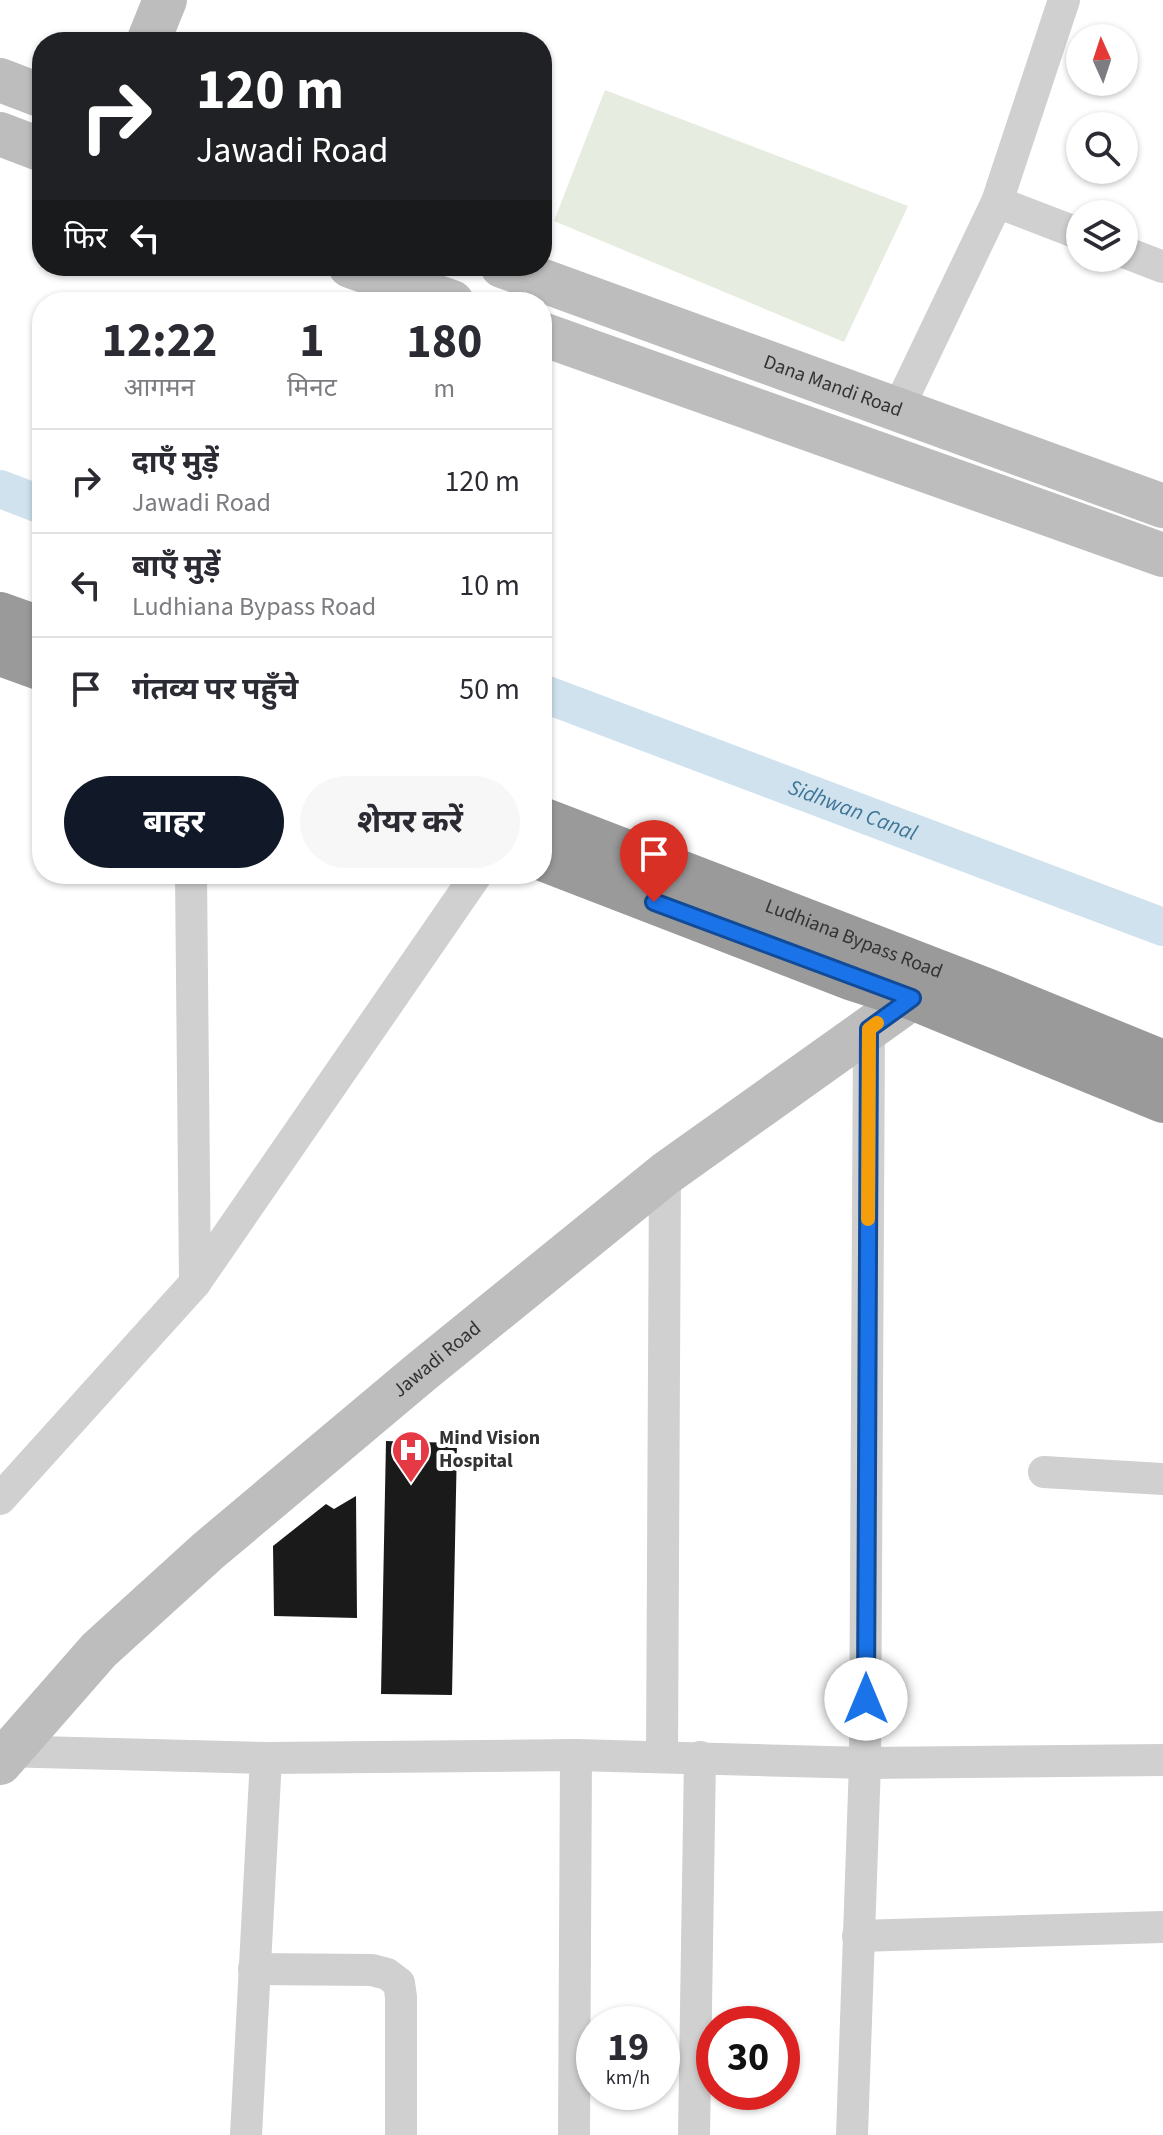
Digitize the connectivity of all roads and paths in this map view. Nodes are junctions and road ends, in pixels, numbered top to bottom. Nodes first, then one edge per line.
1 (165, 0) edge
2 (1064, 0) edge
3 (152, 32) edge
4 (0, 80) edge
5 (32, 92) edge
6 (0, 134) edge
7 (32, 146) edge
8 (997, 202) junction
9 (1066, 229) edge
10 (1138, 257) edge
11 (1163, 267) edge
12 (378, 276) edge
13 (529, 276) edge
14 (424, 292) edge
15 (552, 338) edge
16 (897, 411) junction
17 (1163, 506) edge
18 (1163, 555) edge
19 (0, 614) edge
20 (32, 625) edge
21 (0, 654) edge
22 (32, 665) edge
23 (552, 823) edge
24 (552, 863) edge
25 (191, 884) edge
26 (470, 884) edge
27 (912, 998) junction
28 (869, 1029) junction
29 (1163, 1062) edge
30 (1163, 1101) edge
31 (665, 1174) junction
32 (195, 1283) junction
33 (1044, 1472) dead end
34 (1163, 1479) edge
35 (0, 1499) edge
36 (3, 1755) edge
37 (576, 1755) junction
38 (662, 1757) junction
39 (700, 1757) junction
40 (266, 1758) junction
41 (1163, 1760) edge
42 (865, 1763) junction
43 (1163, 1927) edge
44 (858, 1936) junction
45 (254, 1969) junction
46 (246, 2135) edge
47 (401, 2135) edge
48 (574, 2135) edge
49 (694, 2135) edge
50 (852, 2135) edge

1 - 3 street
2 - 8 street
4 - 5 street
6 - 7 street
8 - 9 street
8 - 16 street
10 - 11 street
12 - 14 street
13 - 16 street, Dana Mandi Road
15 - 18 street
16 - 17 street, Dana Mandi Road
19 - 20 highway
21 - 22 highway
23 - 29 highway, Ludhiana Bypass Road
24 - 27 highway, Ludhiana Bypass Road
25 - 32 street
26 - 32 street
27 - 28 street, Jawadi Road
27 - 30 highway, Ludhiana Bypass Road
28 - 31 street, Jawadi Road
28 - 42 street
31 - 36 street, Jawadi Road
31 - 38 street
32 - 35 street
33 - 34 street
36 - 40 street
37 - 38 street
37 - 40 street
37 - 48 street
38 - 39 street
39 - 42 street
39 - 49 street
40 - 45 street
41 - 42 street
42 - 44 street
43 - 44 street
44 - 50 street
45 - 46 street
45 - 47 street

